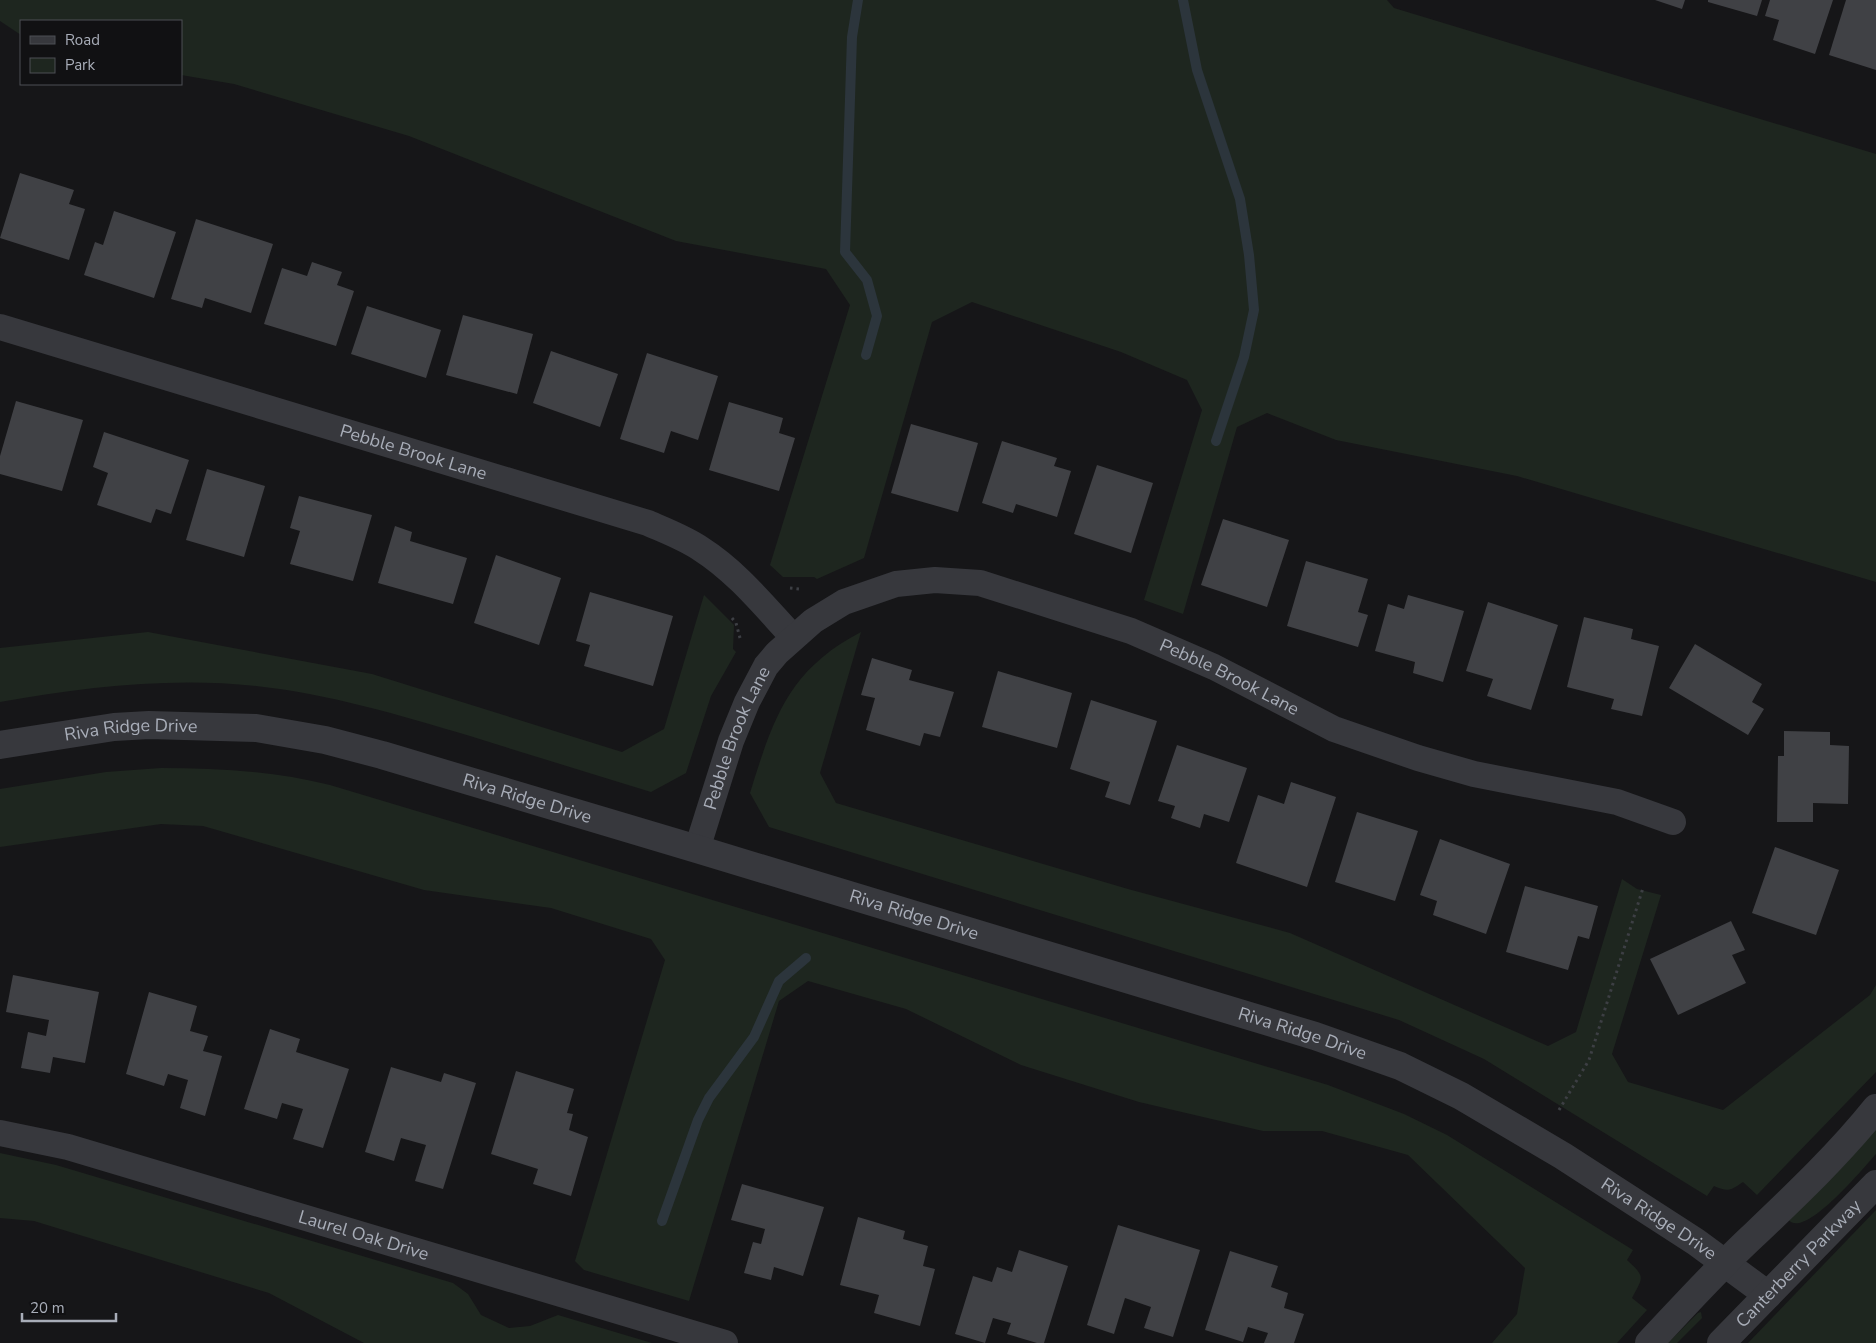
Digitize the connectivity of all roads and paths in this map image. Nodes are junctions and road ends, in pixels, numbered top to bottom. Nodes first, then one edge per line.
1 (0, 326) edge
2 (730, 614) dead end
3 (793, 637) junction
4 (740, 638) dead end
5 (0, 746) edge
6 (1673, 822) dead end
7 (697, 849) junction
8 (1643, 888) dead end
9 (1876, 1108) edge
10 (1559, 1110) dead end
11 (0, 1133) edge
12 (1876, 1184) edge
13 (1726, 1262) junction
14 (1768, 1294) junction
15 (725, 1343) edge
16 (1649, 1343) edge
17 (1721, 1343) edge

1 - 3 street, Pebble Brook Lane
2 - 4 path
3 - 6 street, Pebble Brook Lane
3 - 7 street, Pebble Brook Lane
5 - 7 street, Riva Ridge Drive
7 - 13 street, Riva Ridge Drive
8 - 10 path
9 - 13 street
11 - 15 street, Laurel Oak Drive
12 - 14 street, Canterberry Parkway
13 - 14 street, Riva Ridge Drive
13 - 16 street
14 - 17 street, Canterberry Parkway

